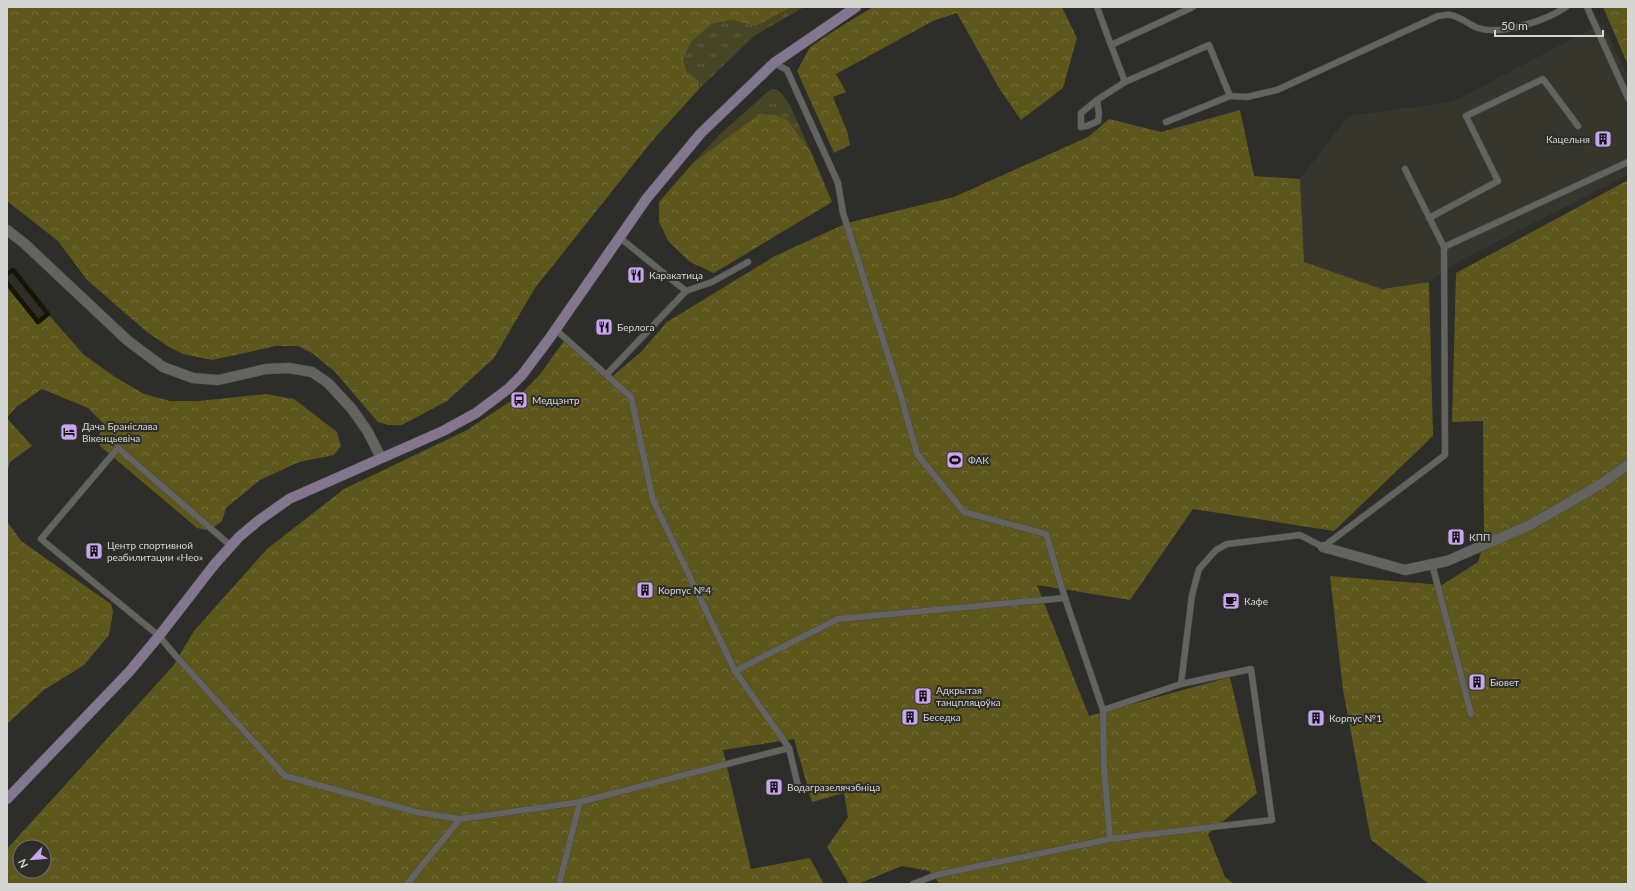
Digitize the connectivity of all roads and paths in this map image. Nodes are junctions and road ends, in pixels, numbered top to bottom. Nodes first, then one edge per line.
1 (856, 7) edge
2 (1096, 7) edge
3 (1193, 7) edge
4 (1566, 7) edge
5 (1587, 7) edge
6 (1111, 45) junction
7 (774, 63) junction
8 (1126, 82) junction
9 (1230, 96) junction
10 (1628, 98) edge
11 (1097, 100) dead end
12 (1166, 122) dead end
13 (1578, 126) dead end
14 (1628, 162) edge
15 (1405, 169) dead end
16 (1429, 218) junction
17 (7, 230) edge
18 (619, 237) junction
19 (1444, 247) junction
20 (748, 262) dead end
21 (686, 291) junction
22 (555, 329) junction
23 (607, 374) junction
24 (381, 458) junction
25 (1628, 465) edge
26 (231, 546) junction
27 (1322, 547) junction
28 (1432, 564) junction
29 (1065, 598) junction
30 (159, 636) junction
31 (735, 671) junction
32 (1181, 684) junction
33 (1103, 710) junction
34 (1471, 714) dead end
35 (789, 748) junction
36 (799, 790) dead end
37 (7, 799) edge
38 (580, 802) junction
39 (460, 819) junction
40 (1110, 839) junction
41 (407, 884) edge
42 (559, 884) edge
43 (913, 884) edge

1 - 7 street
2 - 6 lane
3 - 6 lane
4 - 9 lane
5 - 10 lane
6 - 8 lane
7 - 18 street
7 - 29 lane
8 - 9 lane
8 - 11 lane
9 - 12 lane
13 - 16 lane
14 - 19 lane
15 - 16 lane
16 - 19 lane
17 - 24 street
18 - 21 lane
18 - 22 street
19 - 27 lane
20 - 21 lane
21 - 23 lane
22 - 23 lane
22 - 24 street
23 - 31 lane
24 - 26 street
25 - 28 street
26 - 30 street
26 - 30 lane
27 - 28 street
27 - 32 lane
28 - 34 lane
29 - 31 lane
29 - 33 lane
30 - 37 street
30 - 39 lane
31 - 35 lane
32 - 33 lane
32 - 40 lane
33 - 40 lane
35 - 36 lane
35 - 38 lane
38 - 39 lane
38 - 42 lane
39 - 41 lane
40 - 43 lane

